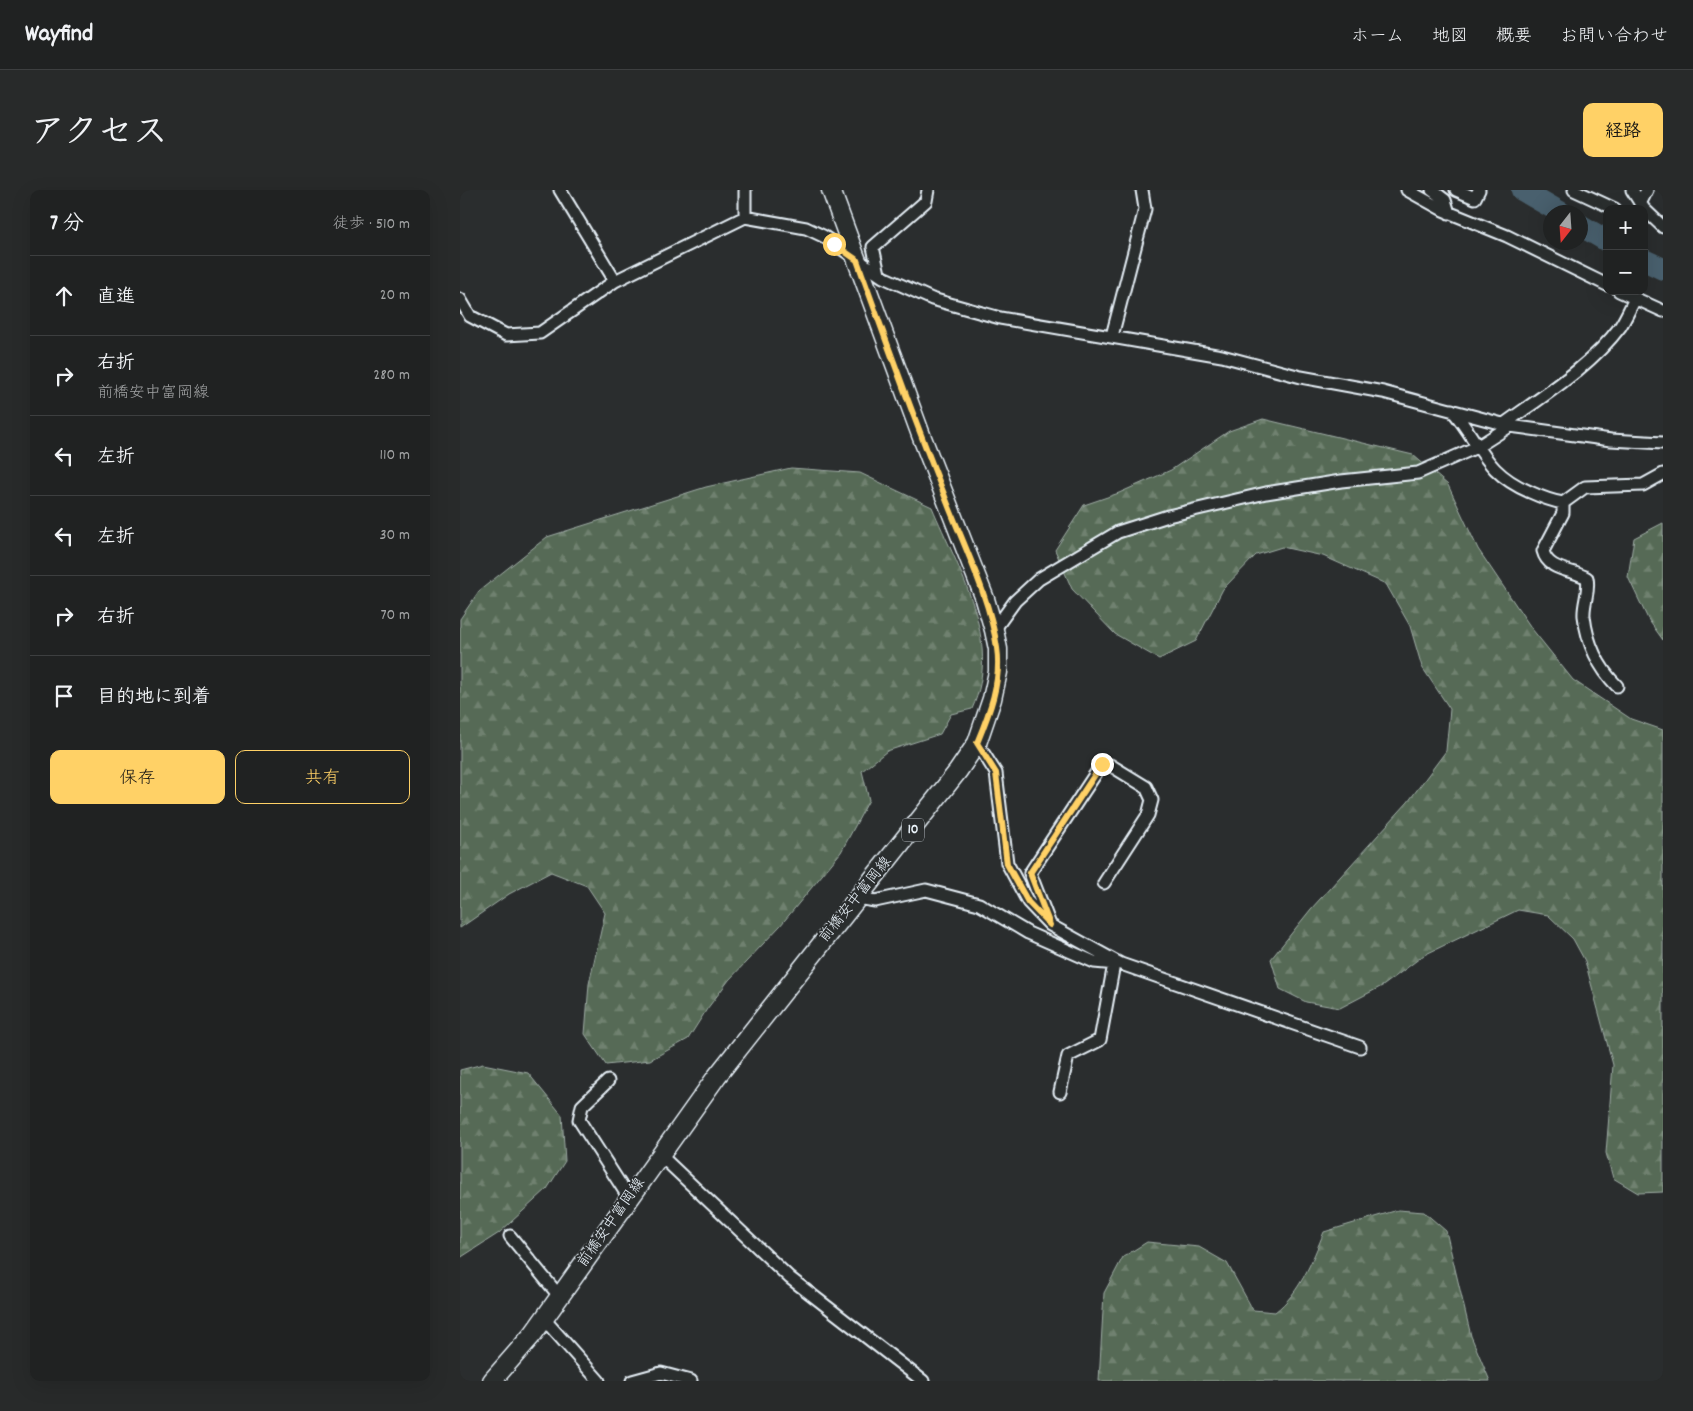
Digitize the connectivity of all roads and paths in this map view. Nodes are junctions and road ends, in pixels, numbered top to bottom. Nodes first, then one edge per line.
1 (560, 190) edge
2 (745, 190) edge
3 (831, 190) edge
4 (928, 190) edge
5 (1142, 190) edge
6 (1406, 190) edge
7 (1432, 190) edge
8 (1456, 190) edge
9 (1574, 190) edge
10 (1632, 190) edge
11 (1647, 190) edge
12 (1477, 194) edge
13 (1606, 205) edge
14 (1642, 205) edge
15 (1643, 205) edge
16 (1648, 212) edge
17 (1450, 213) junction
18 (744, 217) junction
19 (1648, 223) edge
20 (1663, 227) edge
21 (857, 260) junction
22 (879, 274) junction
23 (615, 281) junction
24 (1603, 283) edge
25 (1627, 295) edge
26 (460, 299) edge
27 (1635, 299) junction
28 (1663, 311) edge
29 (1112, 336) junction
30 (1452, 410) junction
31 (1507, 425) junction
32 (1663, 443) edge
33 (1477, 447) junction
34 (1663, 474) edge
35 (1563, 503) junction
36 (994, 630) junction
37 (1617, 686) dead end
38 (977, 743) junction
39 (1104, 883) dead end
40 (858, 898) junction
41 (1050, 925) junction
42 (1117, 964) junction
43 (1360, 1047) dead end
44 (608, 1081) dead end
45 (1060, 1092) dead end
46 (660, 1154) junction
47 (629, 1198) junction
48 (510, 1236) dead end
49 (560, 1296) junction
50 (544, 1318) junction
51 (492, 1381) edge
52 (599, 1381) edge
53 (632, 1381) edge
54 (691, 1381) edge
55 (923, 1381) edge

1 - 23 street
2 - 18 street
3 - 21 main road, 前橋安中富岡線 / 10
4 - 22 street
5 - 29 street
6 - 17 street
7 - 17 street
8 - 12 street
9 - 13 street
10 - 14 street
11 - 15 street
16 - 20 street
17 - 24 street
18 - 21 street
18 - 23 street
19 - 20 street
21 - 22 street
21 - 36 main road, 前橋安中富岡線 / 10
22 - 29 street
23 - 26 street
25 - 27 street
27 - 28 street
27 - 31 street
29 - 30 street
30 - 31 street
30 - 33 street
31 - 32 street
31 - 33 street
33 - 35 street
33 - 36 street
34 - 35 street
35 - 37 street
36 - 38 main road, 前橋安中富岡線 / 10
38 - 40 main road, 前橋安中富岡線 / 10
38 - 41 street
39 - 41 street
40 - 42 street
40 - 46 main road, 前橋安中富岡線 / 10
41 - 42 street
42 - 43 street
42 - 45 street
44 - 47 street
46 - 47 main road, 前橋安中富岡線 / 10
46 - 55 street
47 - 49 main road, 前橋安中富岡線 / 10
48 - 49 street
49 - 50 main road, 前橋安中富岡線 / 10
50 - 51 main road, 前橋安中富岡線 / 10
50 - 52 street
53 - 54 street

